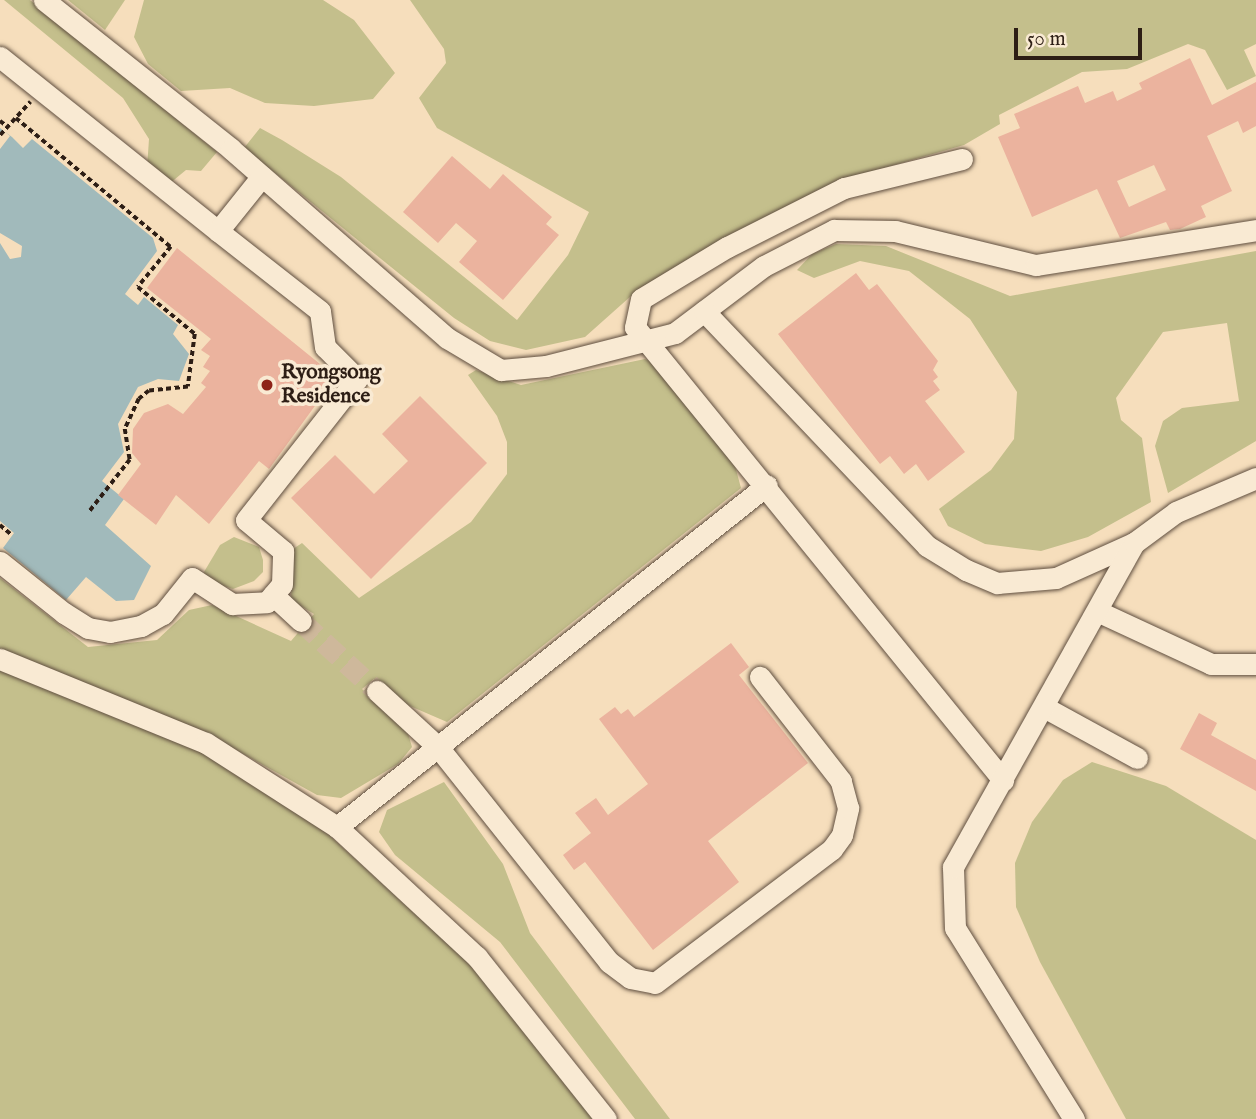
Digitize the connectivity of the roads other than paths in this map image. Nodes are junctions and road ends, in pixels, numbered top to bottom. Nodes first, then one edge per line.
1 (44, 0) edge
2 (0, 57) edge
3 (962, 159) dead end
4 (262, 176) junction
5 (1256, 230) edge
6 (218, 231) junction
7 (704, 311) junction
8 (642, 339) junction
9 (1256, 478) edge
10 (767, 485) junction
11 (1134, 543) junction
12 (0, 562) edge
13 (273, 595) junction
14 (1097, 611) junction
15 (301, 621) tunnel mouth
16 (0, 659) edge
17 (1256, 664) edge
18 (761, 677) dead end
19 (377, 691) tunnel mouth
20 (1044, 706) junction
21 (438, 747) junction
22 (1137, 758) dead end
23 (1003, 780) junction
24 (337, 827) junction
25 (606, 1119) edge
26 (1074, 1119) edge

1 - 4 lane
2 - 6 lane
3 - 8 lane
4 - 6 lane
4 - 8 lane
5 - 7 lane
6 - 13 lane
7 - 8 lane
7 - 11 lane
8 - 10 lane
9 - 11 lane
10 - 21 lane
10 - 23 lane
11 - 14 lane
12 - 13 lane
13 - 15 lane
14 - 17 lane
14 - 20 lane
16 - 24 lane
18 - 21 lane
19 - 21 lane
20 - 22 lane
20 - 23 lane
21 - 24 lane
23 - 26 lane
24 - 25 lane

